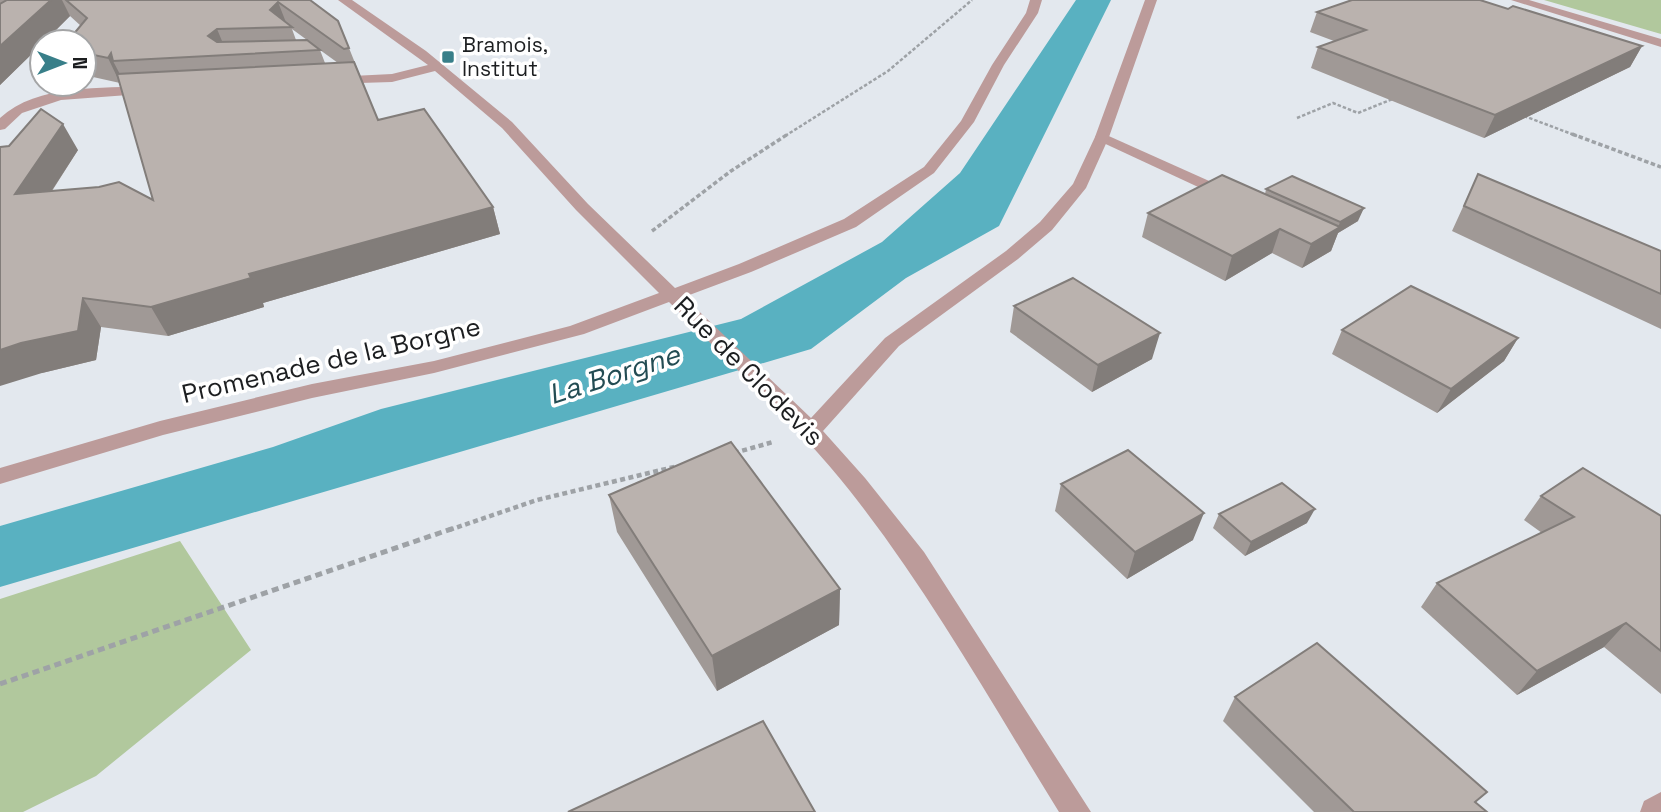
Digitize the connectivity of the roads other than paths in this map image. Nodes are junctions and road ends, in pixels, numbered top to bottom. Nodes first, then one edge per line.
1 (344, 0) edge
2 (1036, 0) edge
3 (1151, 0) edge
4 (1517, 0) edge
5 (1661, 43) edge
6 (329, 65) edge
7 (437, 67) junction
8 (348, 80) junction
9 (322, 82) edge
10 (168, 89) edge
11 (0, 126) edge
12 (1102, 137) junction
13 (1245, 203) edge
14 (678, 299) junction
15 (811, 431) junction
16 (0, 476) edge
17 (1661, 807) edge
18 (1076, 812) edge
19 (1655, 812) edge

1 - 7 street, Rue de Clodevis
2 - 14 street, Promenade de la Borgne
3 - 12 street
4 - 5 street
6 - 8 street
7 - 8 street
7 - 14 street, Rue de Clodevis
8 - 9 street
10 - 11 street
12 - 13 street
12 - 15 street
14 - 15 street, Rue de Clodevis
14 - 16 street, Promenade de la Borgne
15 - 18 street, Rue de Clodevis
17 - 19 street

